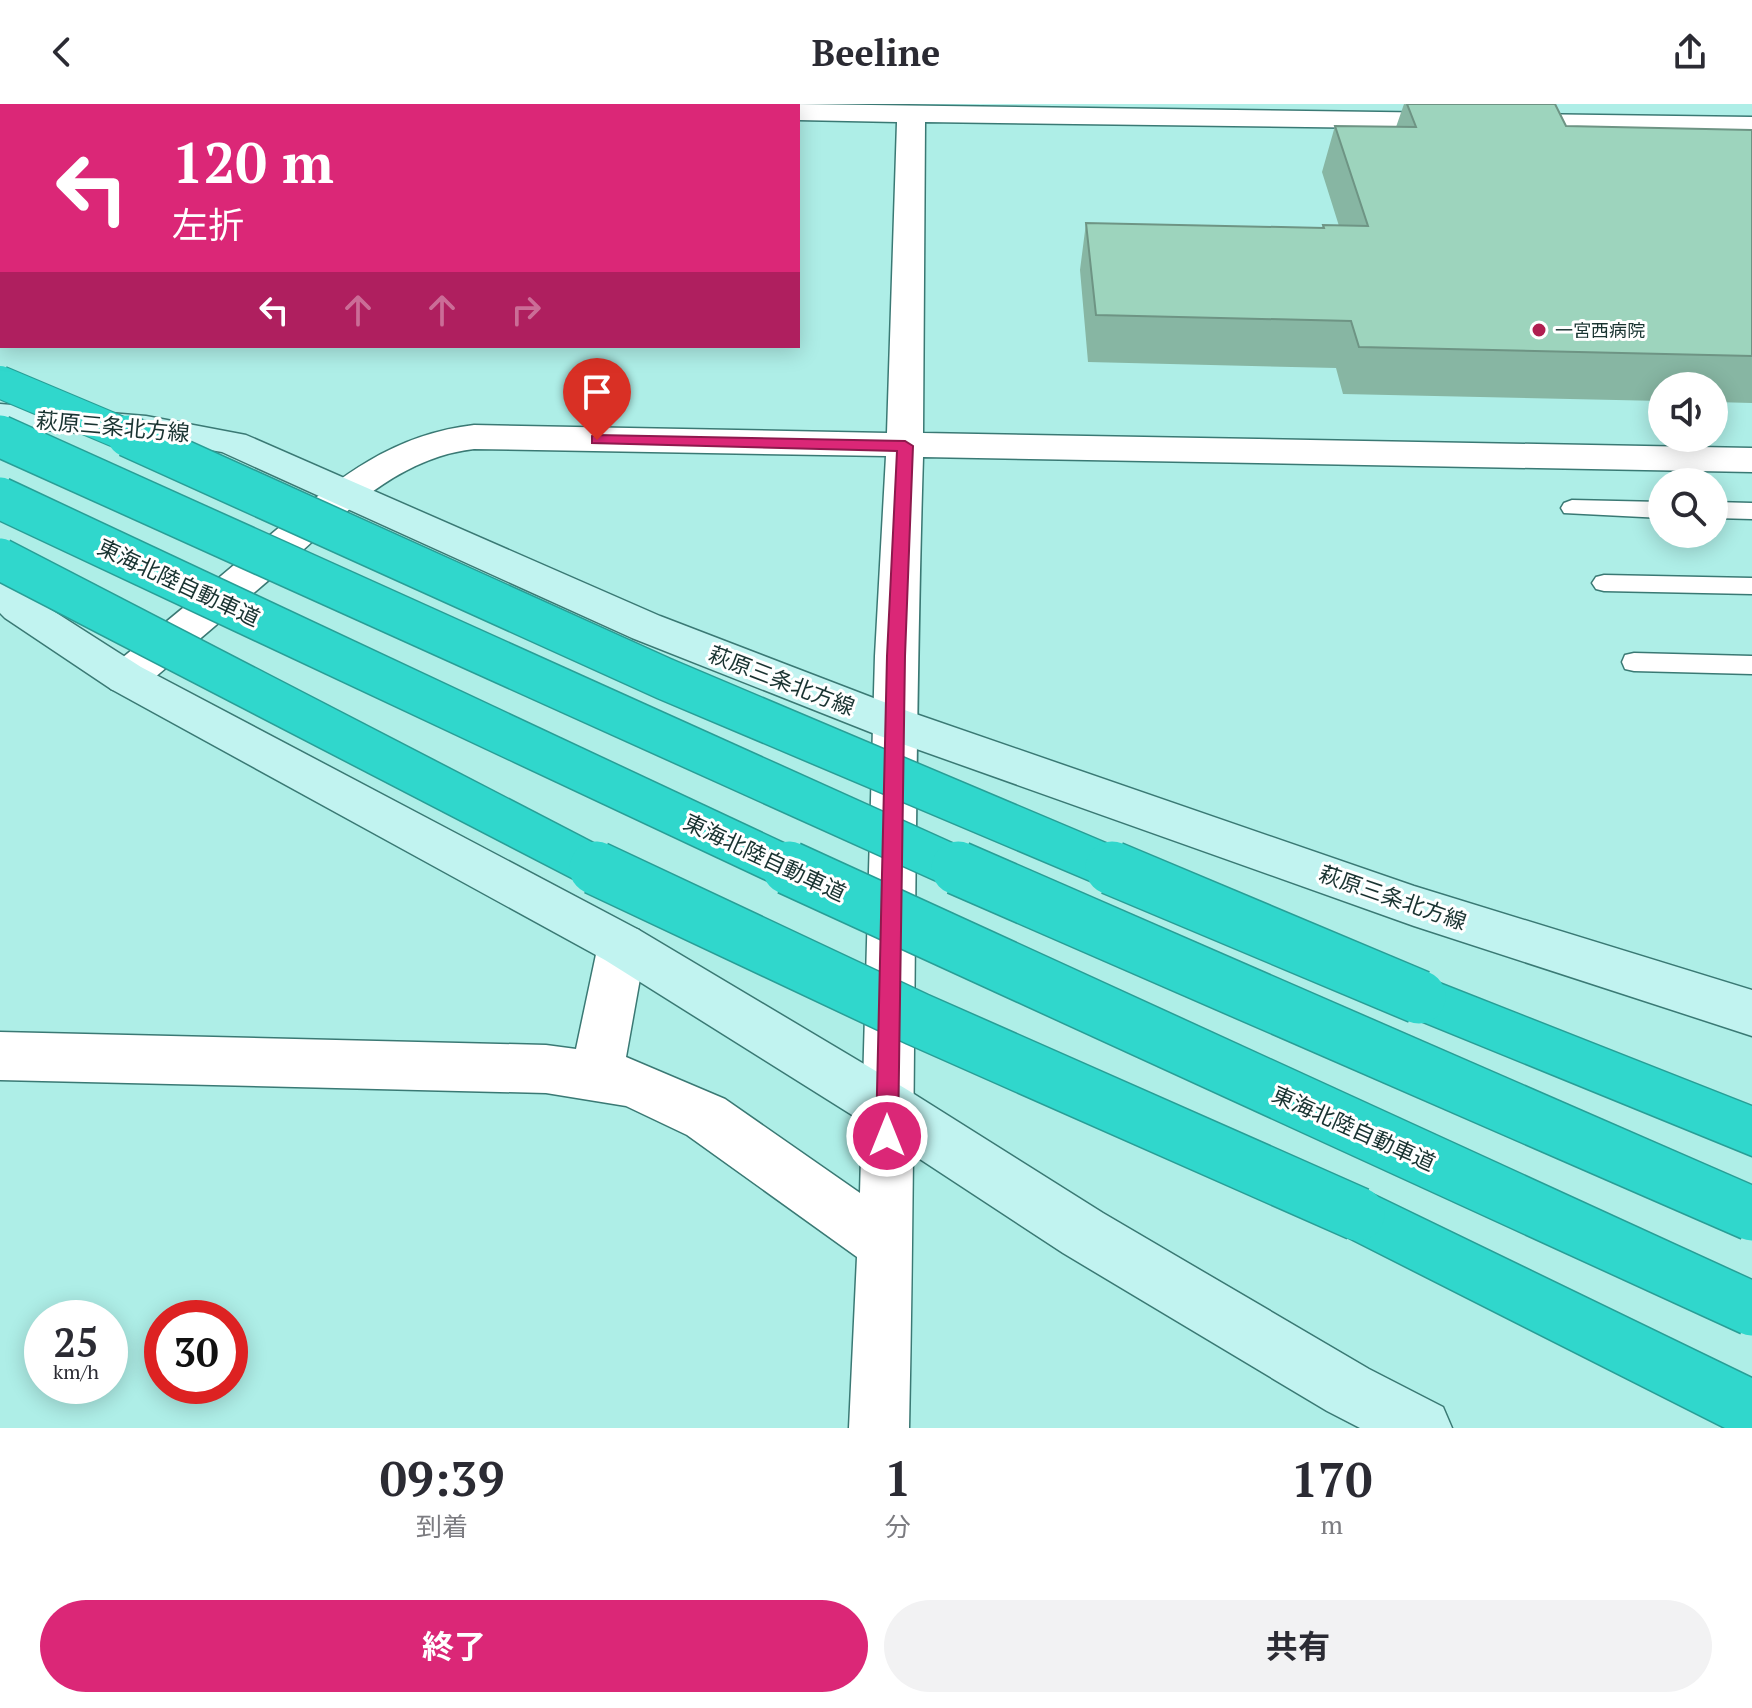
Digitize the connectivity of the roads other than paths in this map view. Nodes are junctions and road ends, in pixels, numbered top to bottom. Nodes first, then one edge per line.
1 (1747, 104) edge
2 (910, 109) edge
3 (800, 112) edge
4 (1752, 112) edge
5 (1752, 125) edge
6 (0, 382) edge
7 (0, 415) edge
8 (0, 436) edge
9 (905, 446) junction
10 (1752, 460) edge
11 (347, 492) junction
12 (0, 498) edge
13 (1572, 508) dead end
14 (1648, 510) edge
15 (1728, 510) edge
16 (1752, 511) edge
17 (0, 559) edge
18 (1604, 583) dead end
19 (1752, 586) edge
20 (0, 588) edge
21 (1634, 662) dead end
22 (1752, 665) edge
23 (126, 678) junction
24 (895, 724) junction
25 (622, 945) junction
26 (1752, 1013) edge
27 (0, 1056) edge
28 (596, 1077) junction
29 (887, 1107) junction
30 (1752, 1131) edge
31 (1752, 1214) edge
32 (884, 1243) junction
33 (1752, 1309) edge
34 (1752, 1410) edge
35 (879, 1428) edge
36 (1422, 1428) edge

1 - 4 street
2 - 3 street
2 - 5 street
2 - 9 street
6 - 30 highway, bridge
7 - 11 main road, 萩原三条北方線
8 - 31 highway, bridge
9 - 10 street
9 - 11 street
9 - 24 street
11 - 23 street
11 - 24 main road, 萩原三条北方線
12 - 33 highway, 東海北陸自動車道, bridge
13 - 14 lane
15 - 16 lane
17 - 34 highway, bridge
18 - 19 lane
20 - 23 main road
21 - 22 lane
23 - 25 main road
24 - 26 main road, 萩原三条北方線
24 - 29 street
25 - 28 street
25 - 29 main road
27 - 28 street
28 - 32 street
29 - 32 street
29 - 36 main road
32 - 35 street

